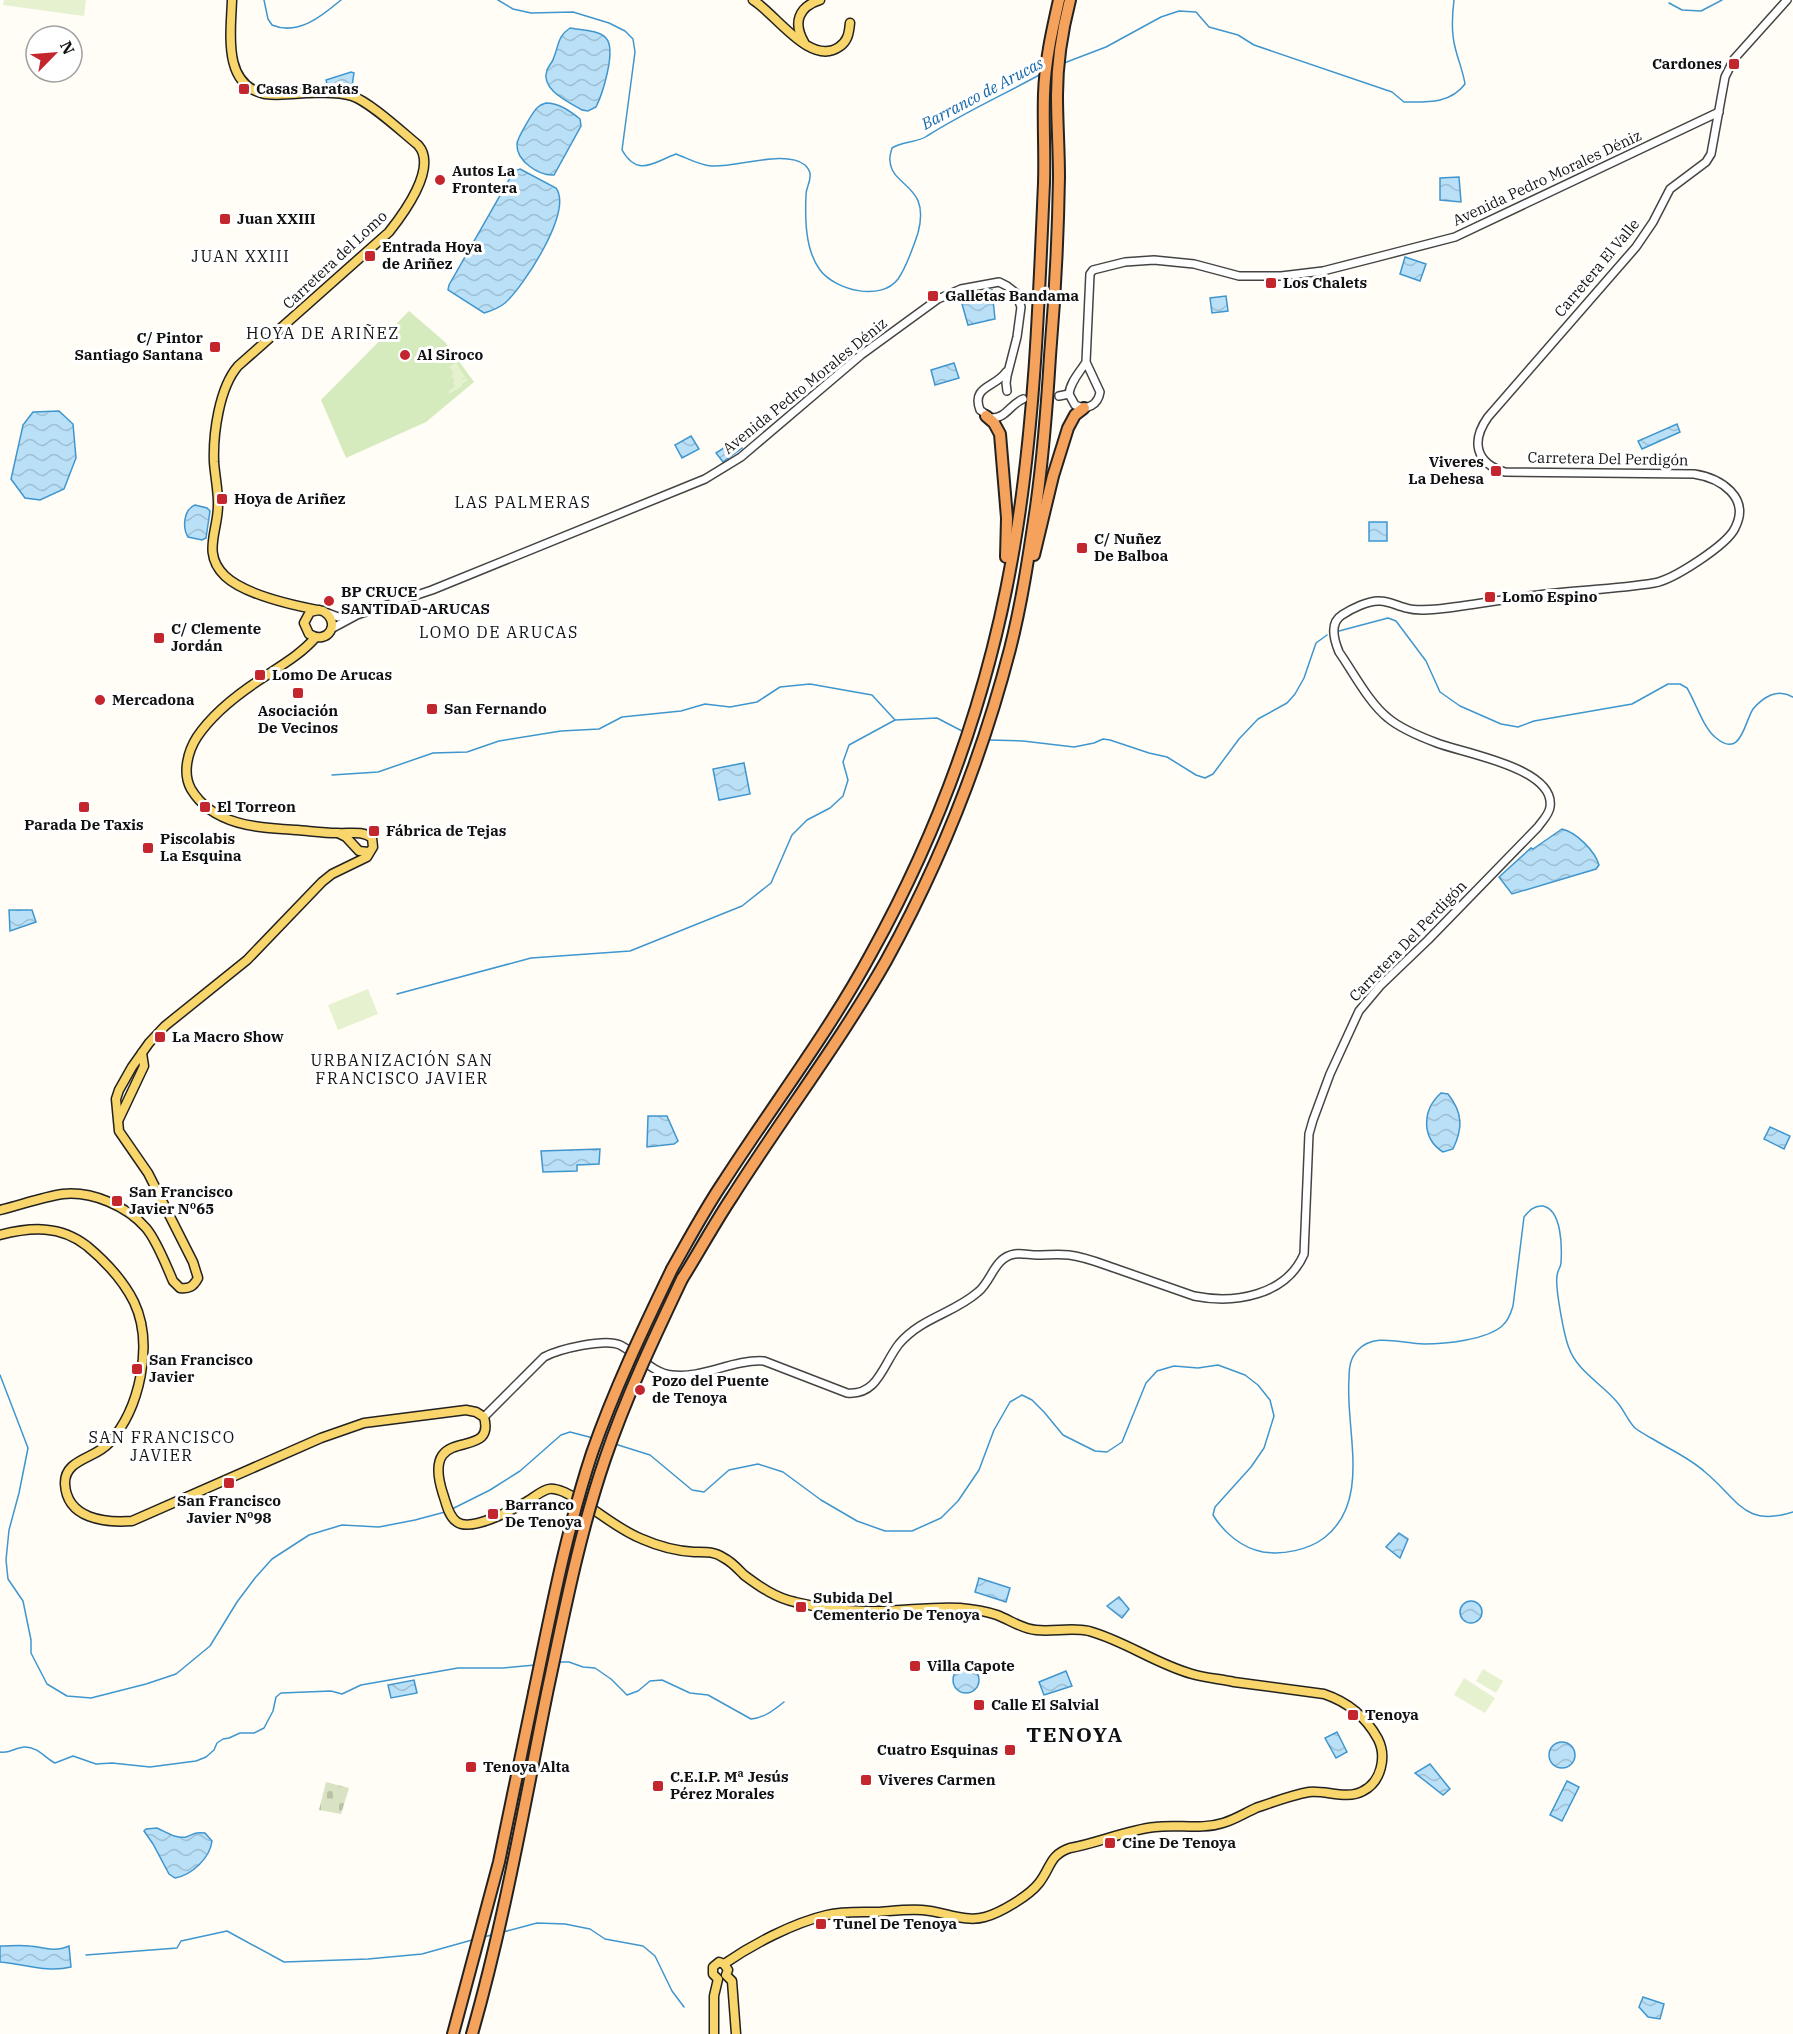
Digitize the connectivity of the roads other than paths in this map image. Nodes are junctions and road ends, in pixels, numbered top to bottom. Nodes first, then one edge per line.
1 (232, 0) edge
2 (753, 0) edge
3 (820, 0) edge
4 (1070, 0) edge
5 (1787, 0) edge
6 (1055, 2) edge
7 (850, 23) dead end
8 (805, 45) junction
9 (1719, 112) junction
10 (1705, 119) junction
11 (1717, 126) junction
12 (1086, 362) junction
13 (1008, 370) junction
14 (1076, 379) junction
15 (1093, 380) junction
16 (994, 385) junction
17 (1008, 393) junction
18 (1069, 393) junction
19 (1059, 396) tunnel mouth
20 (1010, 406) junction
21 (1084, 408) junction
22 (986, 416) junction
23 (1478, 436) joint
24 (1004, 591) junction
25 (1024, 593) junction
26 (293, 604) junction
27 (321, 610) junction
28 (357, 615) junction
29 (305, 619) junction
30 (331, 629) junction
31 (312, 636) junction
32 (340, 834) junction
33 (363, 834) junction
34 (356, 848) junction
35 (369, 852) junction
36 (347, 866) junction
37 (0, 1210) edge
38 (0, 1235) edge
39 (484, 1417) junction
40 (724, 1964) junction
41 (722, 1977) junction
42 (465, 1984) junction
43 (489, 1984) junction
44 (446, 2034) edge
45 (453, 2034) edge
46 (472, 2034) edge
47 (480, 2034) edge
48 (714, 2034) edge
49 (736, 2034) edge

1 - 26 main road, Carretera del Lomo
2 - 8 main road
3 - 8 main road
4 - 25 highway
5 - 9 street, Carretera El Valle
6 - 24 highway
7 - 8 main road
9 - 10 street, Avenida Pedro Morales Déniz
9 - 11 street, Carretera El Valle
10 - 11 street
10 - 12 street, Avenida Pedro Morales Déniz
11 - 23 street, Carretera El Valle
12 - 14 street
12 - 15 street
13 - 16 street
13 - 17 street
13 - 28 street, Avenida Pedro Morales Déniz
14 - 15 street
14 - 18 street
15 - 21 street
16 - 17 street
16 - 22 street
17 - 20 street
17 - 20 street
18 - 19 street
18 - 21 street
20 - 22 street
21 - 25 highway
22 - 24 highway
23 - 39 street, Carretera Del Perdigón
24 - 42 highway, bridge
25 - 43 highway, bridge
26 - 27 main road, Carretera del Lomo
26 - 29 main road
27 - 28 street
27 - 29 main road
27 - 30 main road
28 - 30 street
29 - 31 main road
30 - 31 main road
31 - 32 main road
32 - 33 main road
32 - 34 main road
33 - 34 main road
33 - 35 main road
34 - 35 main road
34 - 36 main road
35 - 36 main road
36 - 37 main road
38 - 39 main road
39 - 40 main road
40 - 41 main road
40 - 41 main road
41 - 48 main road
41 - 49 main road
42 - 44 highway
42 - 45 highway
43 - 46 highway
43 - 47 highway

